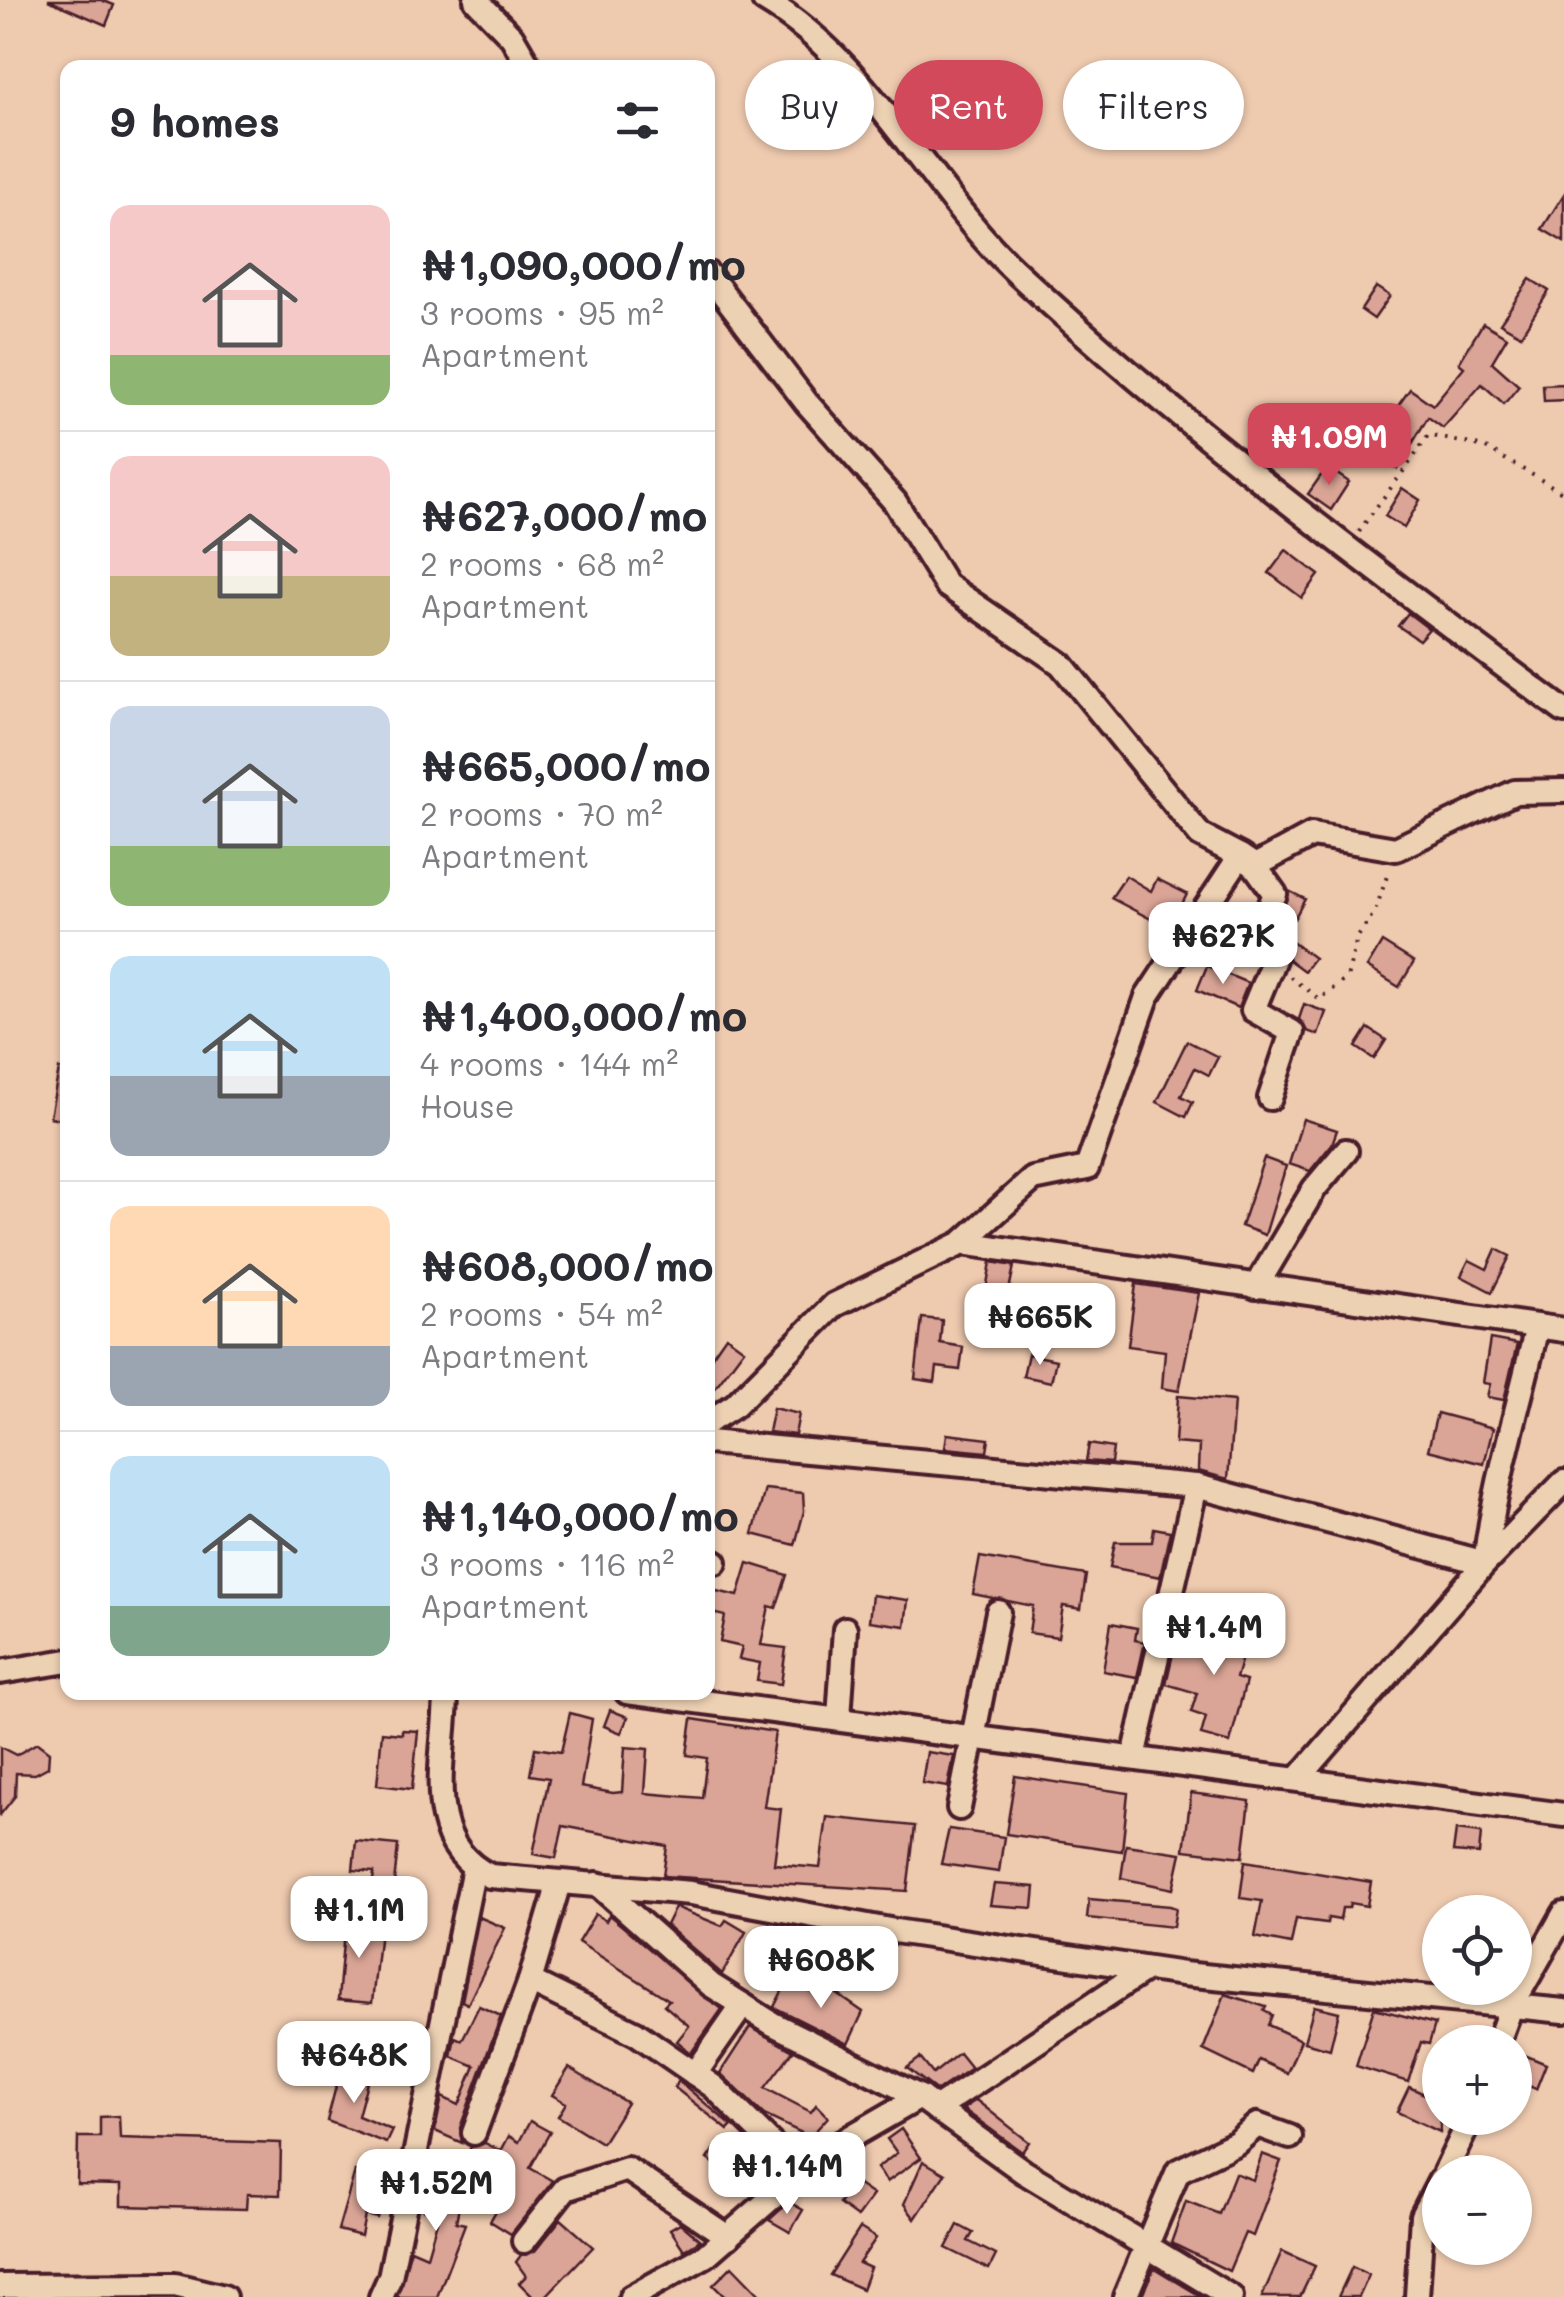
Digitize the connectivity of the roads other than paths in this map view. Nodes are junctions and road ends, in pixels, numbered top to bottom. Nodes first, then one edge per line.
1 (476, 0) edge
2 (764, 0) edge
3 (525, 60) edge
4 (715, 283) edge
5 (1564, 711) edge
6 (1564, 791) edge
7 (1248, 861) junction
8 (1270, 1098) dead end
9 (1346, 1151) dead end
10 (962, 1243) junction
11 (1256, 1288) junction
12 (1537, 1326) junction
13 (1564, 1330) edge
14 (715, 1418) edge
15 (715, 1443) edge
16 (1564, 1482) edge
17 (1196, 1486) junction
18 (1485, 1562) junction
19 (998, 1612) dead end
20 (845, 1629) dead end
21 (60, 1662) edge
22 (0, 1672) edge
23 (446, 1700) edge
24 (692, 1700) edge
25 (840, 1718) junction
26 (971, 1735) junction
27 (1134, 1757) junction
28 (1298, 1779) junction
29 (959, 1808) dead end
30 (1564, 1815) edge
31 (474, 1868) junction
32 (559, 1883) junction
33 (596, 1884) junction
34 (1564, 1914) edge
35 (1146, 1969) junction
36 (530, 1981) junction
37 (743, 2005) junction
38 (1511, 2008) junction
39 (1564, 2011) edge
40 (1504, 2025) edge
41 (694, 2074) junction
42 (928, 2103) junction
43 (474, 2132) dead end
44 (1290, 2136) dead end
45 (799, 2170) junction
46 (1422, 2216) edge
47 (728, 2237) junction
48 (524, 2242) dead end
49 (1146, 2247) junction
50 (0, 2286) edge
51 (224, 2297) edge
52 (381, 2297) edge
53 (631, 2297) edge
54 (1125, 2297) edge
55 (1231, 2297) edge
56 (1416, 2297) edge

1 - 3 street
2 - 5 street
4 - 7 street
6 - 7 street
7 - 8 street
7 - 10 street
9 - 11 street
10 - 11 street
10 - 14 street
11 - 12 street
12 - 13 street
12 - 18 street
15 - 17 street
16 - 18 street
17 - 18 street
17 - 27 street
18 - 28 street
19 - 26 street
20 - 25 street
21 - 22 street
23 - 31 street
24 - 25 street
25 - 26 street
26 - 27 street
26 - 29 street
27 - 28 street
28 - 30 street
31 - 32 street
31 - 52 street
32 - 33 street
32 - 36 street
33 - 35 street
33 - 37 street
34 - 38 street
35 - 38 street
35 - 42 street
36 - 41 street
36 - 43 street
37 - 41 street
37 - 42 street
38 - 39 street
38 - 40 street
41 - 45 street
42 - 45 street
42 - 49 street
44 - 49 street
45 - 47 street
46 - 56 street
47 - 48 street
47 - 53 street
49 - 54 street
49 - 55 street
50 - 51 street

